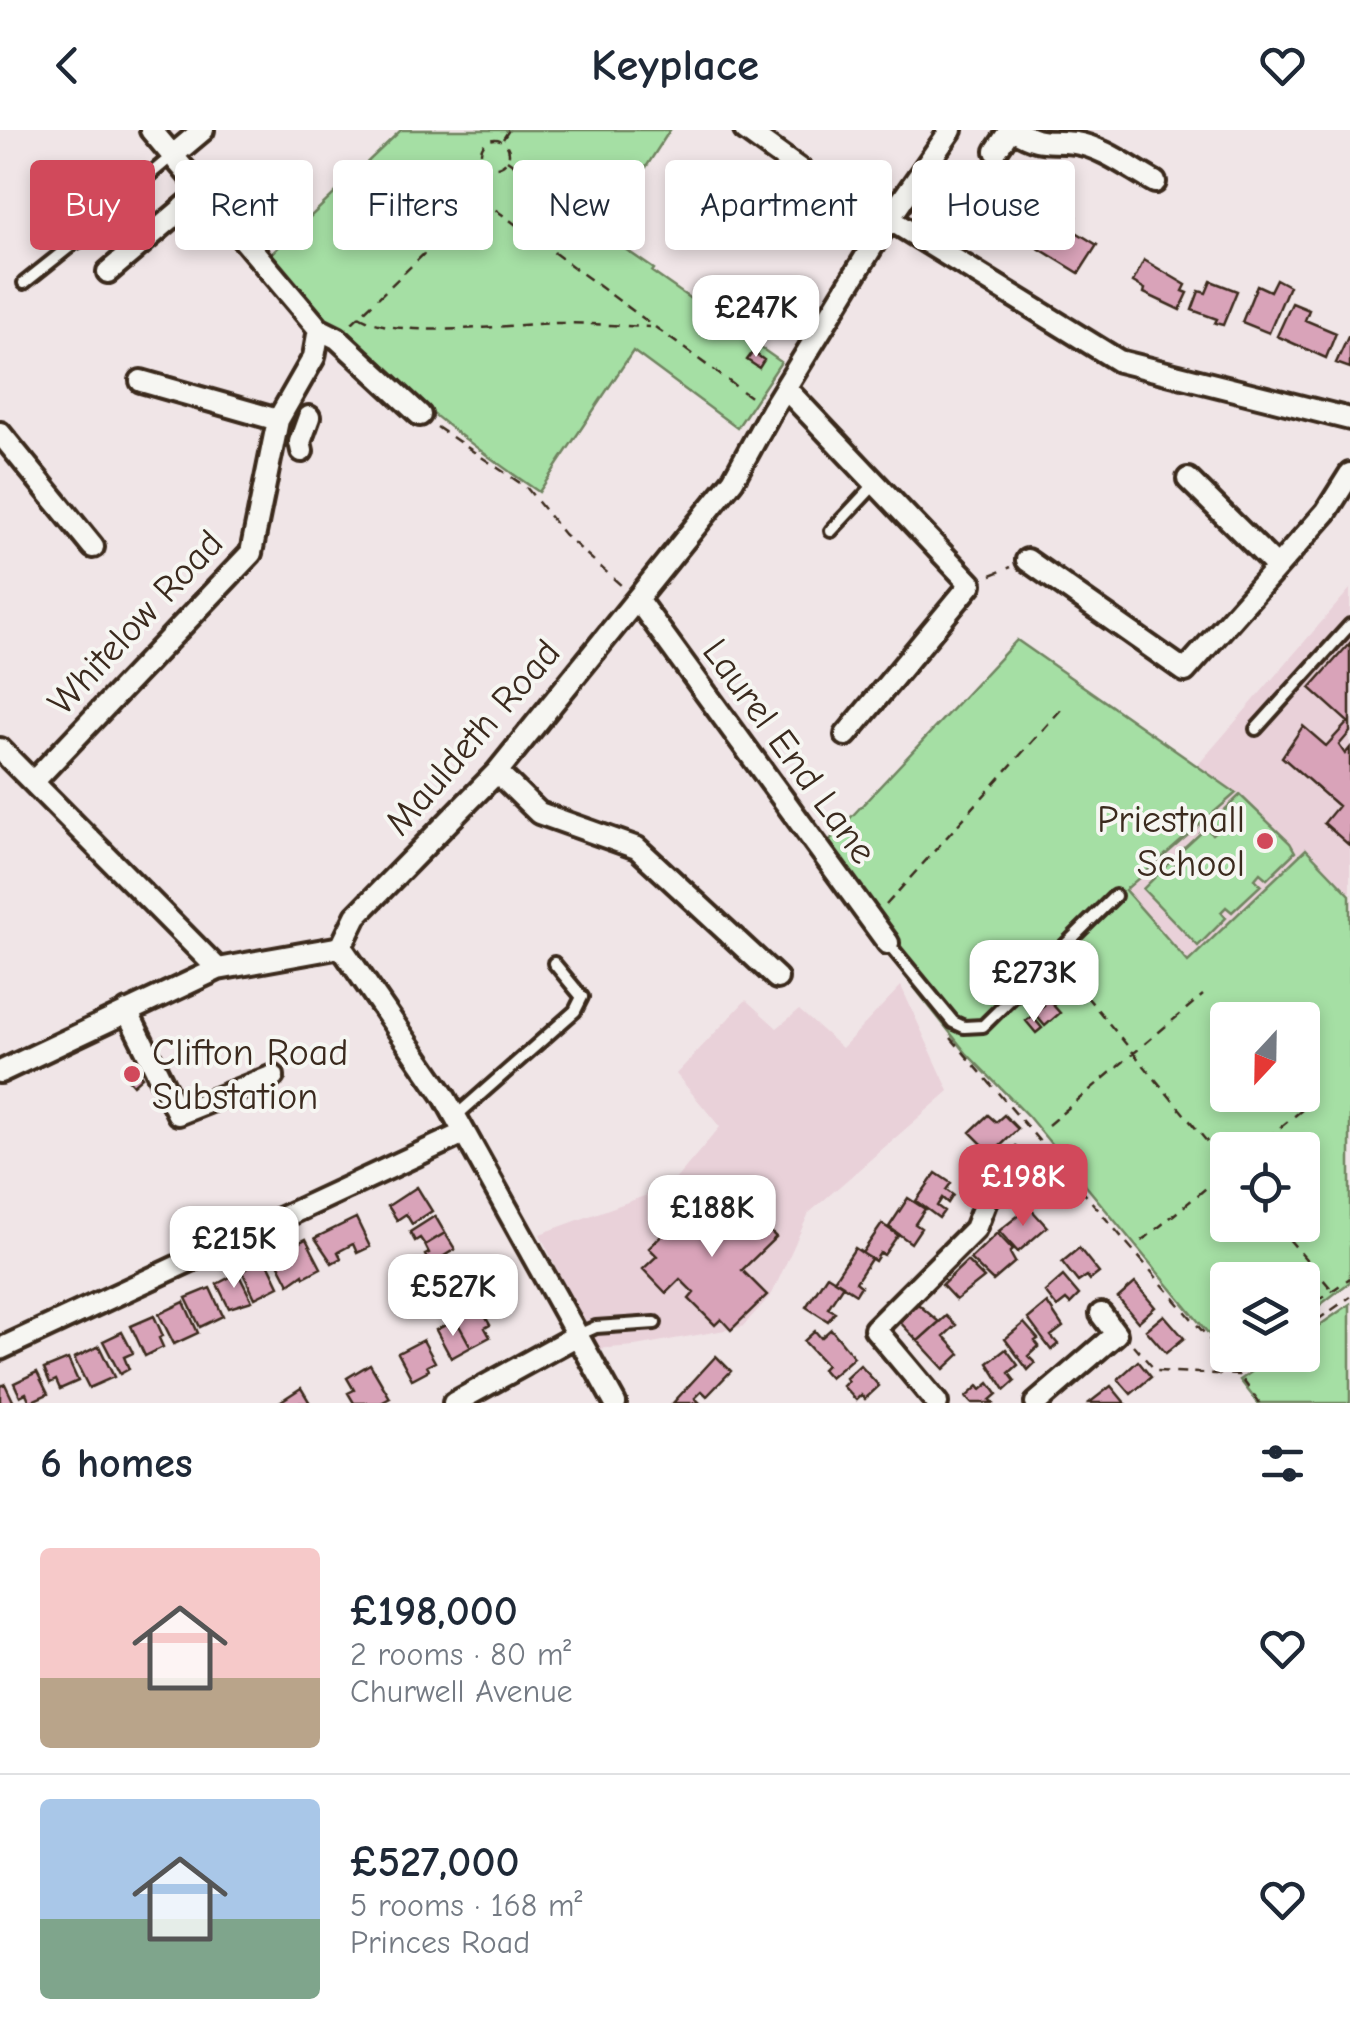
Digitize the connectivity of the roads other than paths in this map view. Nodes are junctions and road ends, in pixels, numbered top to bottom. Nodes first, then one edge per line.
1 (151, 130) edge
2 (204, 130) edge
3 (745, 130) edge
4 (952, 130) edge
5 (1015, 130) edge
6 (996, 151) dead end
7 (172, 156) junction
8 (175, 160) edge
9 (787, 160) edge
10 (1155, 182) dead end
11 (892, 213) edge
12 (175, 215) edge
13 (892, 221) edge
14 (253, 250) edge
15 (869, 250) edge
16 (108, 272) dead end
17 (24, 283) dead end
18 (328, 334) junction
19 (141, 381) dead end
20 (786, 389) junction
21 (420, 414) road end
22 (1350, 419) edge
23 (277, 424) junction
24 (0, 433) edge
25 (304, 435) dead end
26 (1350, 474) edge
27 (1188, 479) dead end
28 (876, 484) junction
29 (831, 531) dead end
30 (93, 547) dead end
31 (1027, 560) road end
32 (1277, 567) junction
33 (637, 599) junction
34 (1350, 625) edge
35 (1256, 729) dead end
36 (846, 734) dead end
37 (0, 749) edge
38 (498, 772) junction
39 (34, 781) junction
40 (1116, 896) dead end
41 (888, 944) joint
42 (341, 947) junction
43 (554, 963) dead end
44 (218, 968) junction
45 (776, 978) dead end
46 (128, 1011) junction
47 (0, 1072) edge
48 (273, 1076) dead end
49 (460, 1125) junction
50 (991, 1188) dead end
51 (1101, 1314) dead end
52 (655, 1323) dead end
53 (576, 1336) junction
54 (0, 1349) edge
55 (454, 1403) edge
56 (615, 1403) edge
57 (937, 1403) edge
58 (1036, 1403) edge

1 - 7 street
2 - 7 street
3 - 9 street
4 - 11 street, Mauldeth Road
5 - 6 street
5 - 10 street
7 - 8 street
7 - 17 lane
12 - 16 street
13 - 22 street
14 - 18 street
15 - 20 street, Mauldeth Road
18 - 21 street
18 - 23 street, Whitelow Road
19 - 23 street
20 - 28 street
20 - 33 street, Mauldeth Road
23 - 25 street
23 - 39 street, Whitelow Road
24 - 30 street
26 - 32 street
27 - 32 street
28 - 29 lane
28 - 36 street
31 - 32 street
33 - 38 street, Mauldeth Road
33 - 41 street, Laurel End Lane
34 - 35 lane
37 - 39 street
38 - 42 street, Mauldeth Road
38 - 45 street
39 - 44 street
40 - 41 lane
42 - 44 street
42 - 49 street
43 - 49 lane
44 - 46 street
46 - 47 street
46 - 48 street
49 - 53 street
49 - 54 street
50 - 57 street
51 - 58 street
52 - 53 lane
53 - 55 street
53 - 56 street

